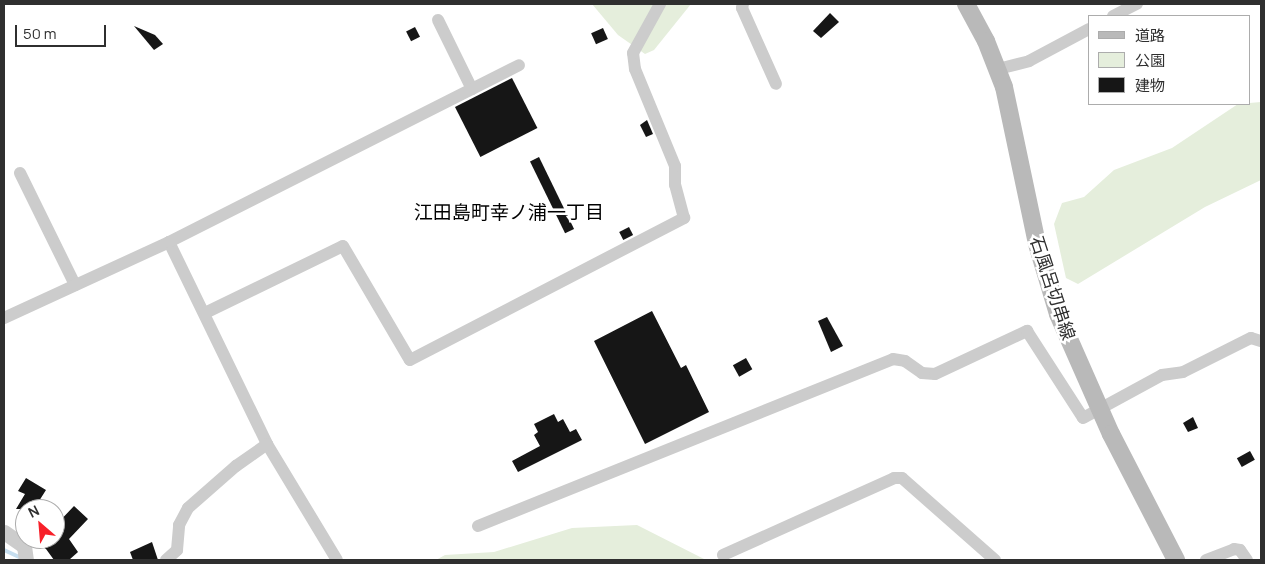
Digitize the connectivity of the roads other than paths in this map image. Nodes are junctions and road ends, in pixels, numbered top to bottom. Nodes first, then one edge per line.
1 (660, 4) edge
2 (743, 4) edge
3 (966, 4) edge
4 (1137, 4) edge
5 (1116, 15) edge
6 (438, 20) dead end
7 (1088, 31) edge
8 (519, 65) dead end
9 (998, 69) junction
10 (776, 84) dead end
11 (472, 89) junction
12 (20, 173) dead end
13 (169, 242) junction
14 (76, 285) junction
15 (205, 313) junction
16 (4, 318) edge
17 (1261, 340) edge
18 (1100, 407) junction
19 (267, 444) junction
20 (478, 526) dead end
21 (4, 532) edge
22 (723, 555) dead end
23 (26, 560) edge
24 (166, 560) edge
25 (337, 560) edge
26 (995, 560) edge
27 (1176, 560) edge
28 (1206, 560) edge
29 (1247, 560) edge

1 - 15 street
2 - 10 street
3 - 9 main road, 石風呂切串線
4 - 5 street
6 - 11 street
7 - 9 street
8 - 11 street
9 - 18 main road, 石風呂切串線
11 - 13 street
12 - 14 street
13 - 14 street
13 - 15 street
14 - 16 street
15 - 19 street
17 - 18 street
18 - 20 street
18 - 27 main road, 石風呂切串線
19 - 24 street
19 - 25 street
21 - 23 street
22 - 26 street
28 - 29 street

